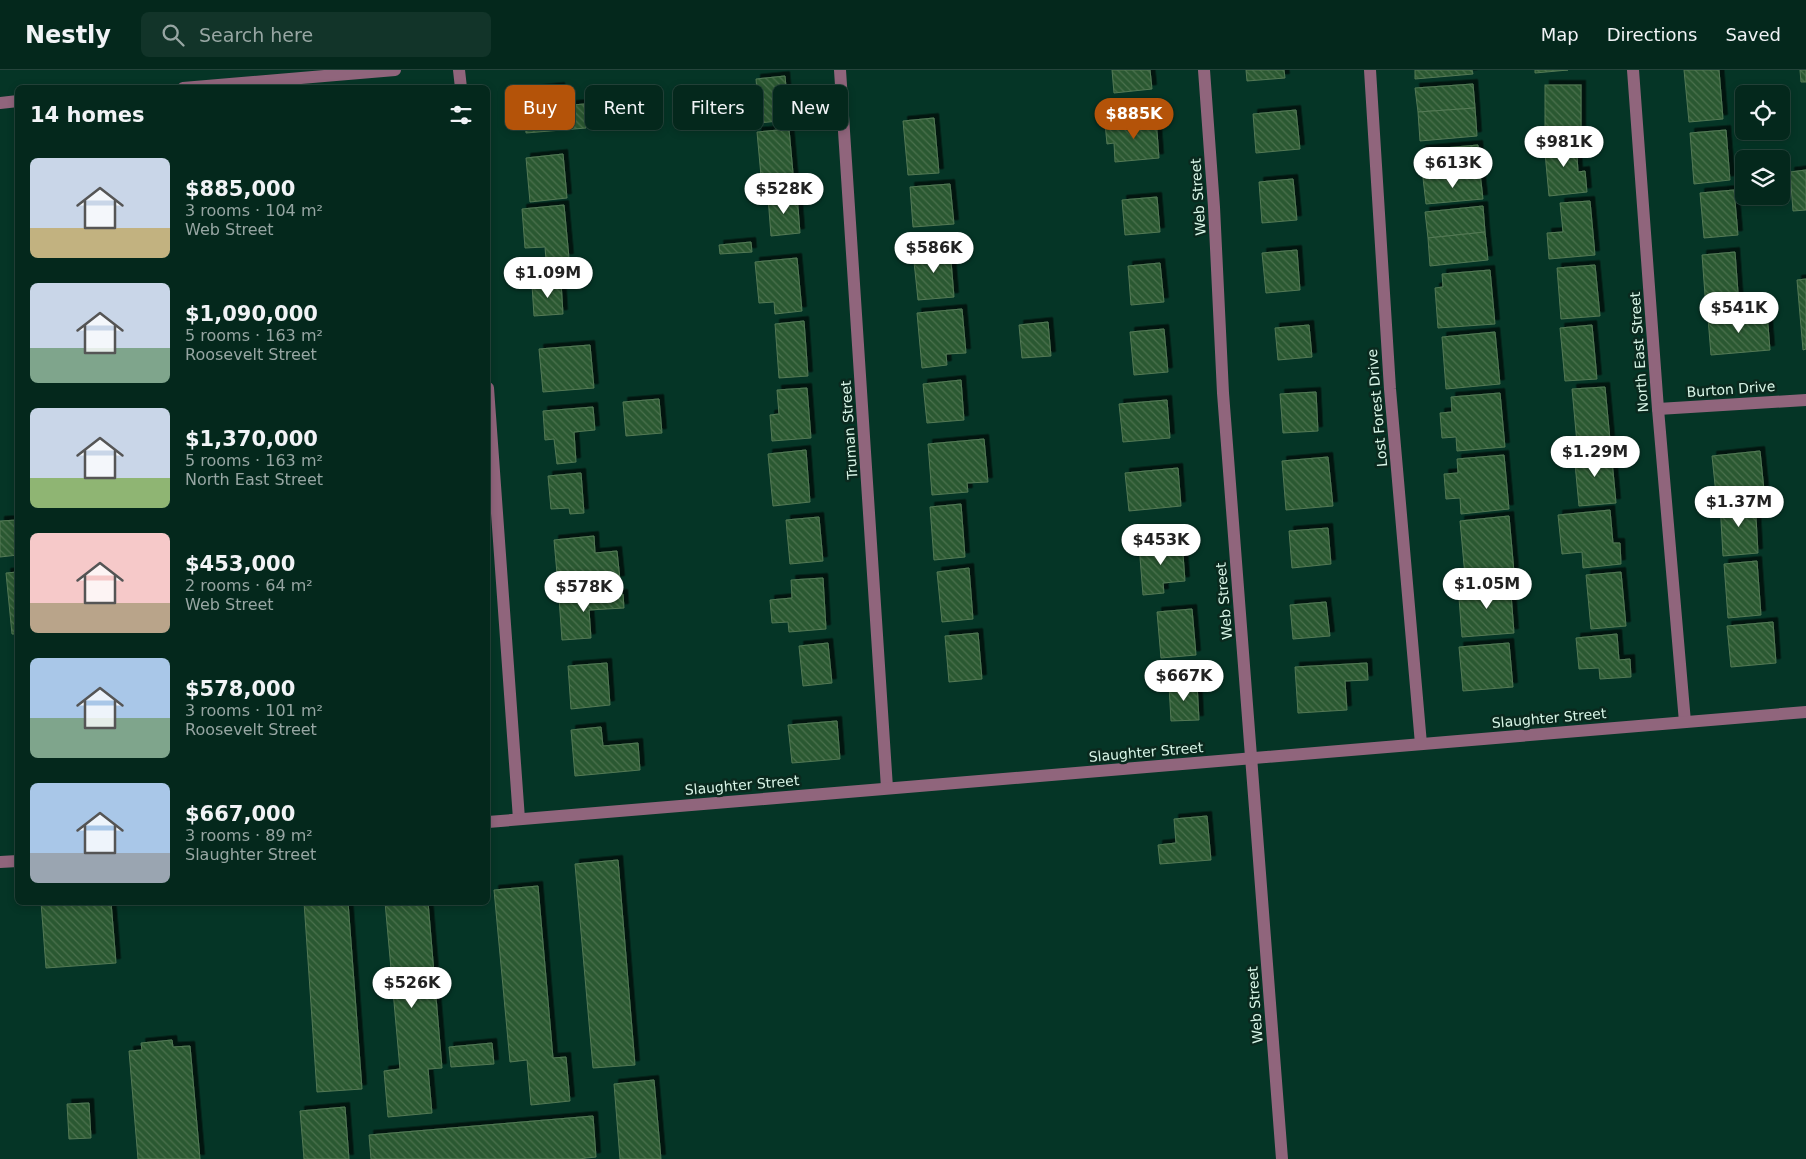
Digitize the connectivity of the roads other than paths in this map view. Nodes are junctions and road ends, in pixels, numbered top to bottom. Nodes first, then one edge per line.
1 (394, 70) edge
2 (459, 70) edge
3 (840, 70) edge
4 (1204, 70) edge
5 (1370, 70) edge
6 (1633, 70) edge
7 (218, 85) edge
8 (461, 85) edge
9 (15, 101) edge
10 (0, 102) edge
11 (1806, 400) edge
12 (1658, 409) junction
13 (490, 417) edge
14 (1806, 712) edge
15 (1686, 722) junction
16 (1421, 744) junction
17 (1252, 758) junction
18 (887, 788) junction
19 (518, 819) junction
20 (490, 822) edge
21 (15, 861) edge
22 (0, 862) edge
23 (1282, 1159) edge

1 - 7 street
2 - 8 street
3 - 18 street, Truman Street
4 - 17 street, Web Street
5 - 16 street, Lost Forest Drive
6 - 12 street, North East Street
9 - 10 street
11 - 12 street, Burton Drive
12 - 15 street, North East Street
13 - 19 street
14 - 15 street, Slaughter Street
15 - 16 street, Slaughter Street
16 - 17 street, Slaughter Street
17 - 18 street, Slaughter Street
17 - 23 street, Web Street
18 - 19 street, Slaughter Street
19 - 20 street, Slaughter Street
21 - 22 street

